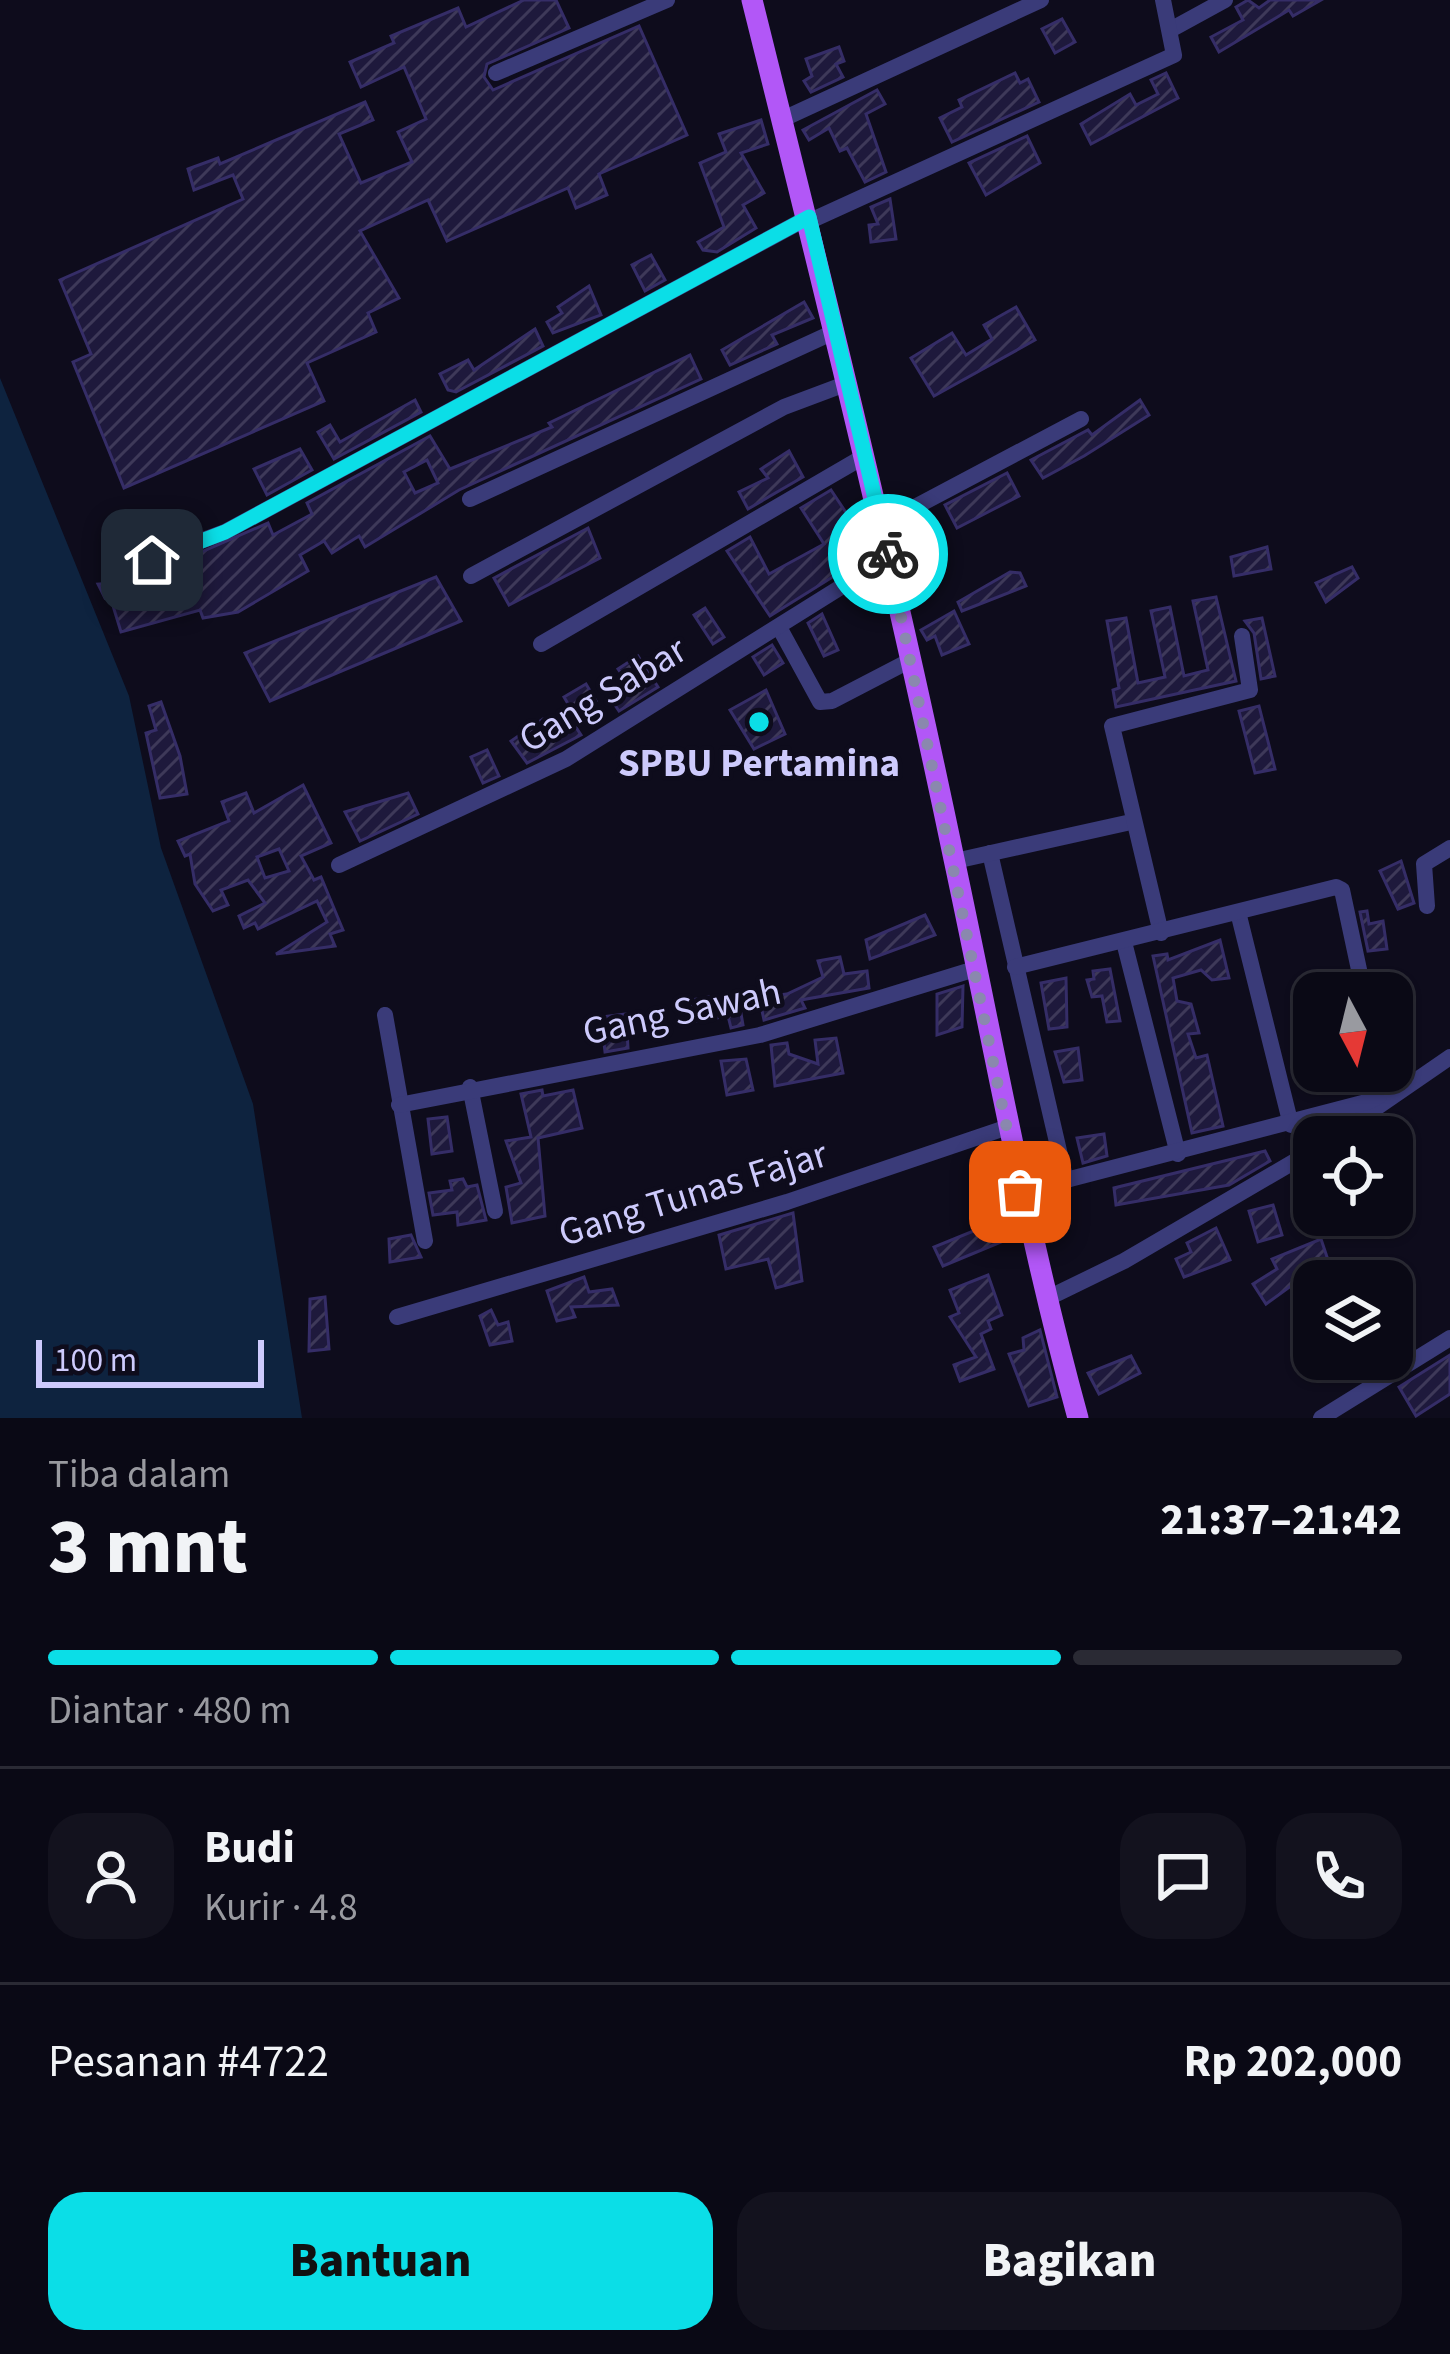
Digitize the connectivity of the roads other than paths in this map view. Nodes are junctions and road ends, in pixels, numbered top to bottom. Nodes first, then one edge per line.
1 (667, 0) edge
2 (752, 0) edge
3 (1041, 0) edge
4 (1163, 0) edge
5 (1225, 0) edge
6 (1172, 29) junction
7 (496, 73) dead end
8 (783, 119) junction
9 (810, 219) junction
10 (836, 331) junction
11 (848, 383) junction
12 (1081, 419) dead end
13 (863, 457) junction
14 (470, 500) dead end
15 (881, 525) junction
16 (889, 557) junction
17 (115, 573) dead end
18 (471, 576) dead end
19 (779, 626) junction
20 (1242, 636) dead end
21 (541, 644) dead end
22 (909, 662) junction
23 (1131, 822) junction
24 (1450, 848) edge
25 (990, 853) junction
26 (955, 860) junction
27 (339, 865) dead end
28 (1426, 906) dead end
29 (1238, 912) junction
30 (1161, 933) junction
31 (1124, 942) junction
32 (1015, 967) junction
33 (974, 968) junction
34 (1360, 972) edge
35 (385, 1015) dead end
36 (1450, 1057) edge
37 (470, 1088) junction
38 (1377, 1092) edge
39 (399, 1105) junction
40 (1364, 1116) edge
41 (1291, 1125) junction
42 (1006, 1128) junction
43 (1178, 1154) junction
44 (1293, 1162) edge
45 (1066, 1181) junction
46 (1020, 1192) junction
47 (495, 1211) dead end
48 (425, 1241) dead end
49 (1046, 1299) junction
50 (397, 1317) dead end
51 (1450, 1338) edge
52 (1078, 1418) edge
53 (1321, 1418) edge

1 - 7 street
2 - 8 main road
3 - 8 street
4 - 6 street
5 - 6 street
6 - 9 street
8 - 9 main road
9 - 10 main road
9 - 17 street
10 - 11 main road
10 - 14 street
11 - 13 main road
11 - 18 street
12 - 15 street
13 - 15 main road
13 - 21 street
15 - 16 main road
16 - 19 street, Gang Sabar
16 - 22 main road
19 - 22 street
19 - 27 street, Gang Sabar
20 - 23 street
22 - 26 main road
23 - 25 street
23 - 30 street
24 - 28 street
25 - 26 street
25 - 32 street
26 - 33 main road
29 - 30 street
29 - 34 street
29 - 41 street
30 - 31 street
31 - 32 street
31 - 43 street
32 - 45 street
33 - 37 street, Gang Sawah
33 - 42 main road
35 - 39 street
36 - 40 street
37 - 39 street, Gang Sawah
37 - 47 street
38 - 41 street
39 - 48 street
41 - 43 street
42 - 46 main road
42 - 50 street, Gang Tunas Fajar
43 - 45 street
44 - 49 street
45 - 46 street
46 - 49 main road
49 - 52 main road
51 - 53 street

